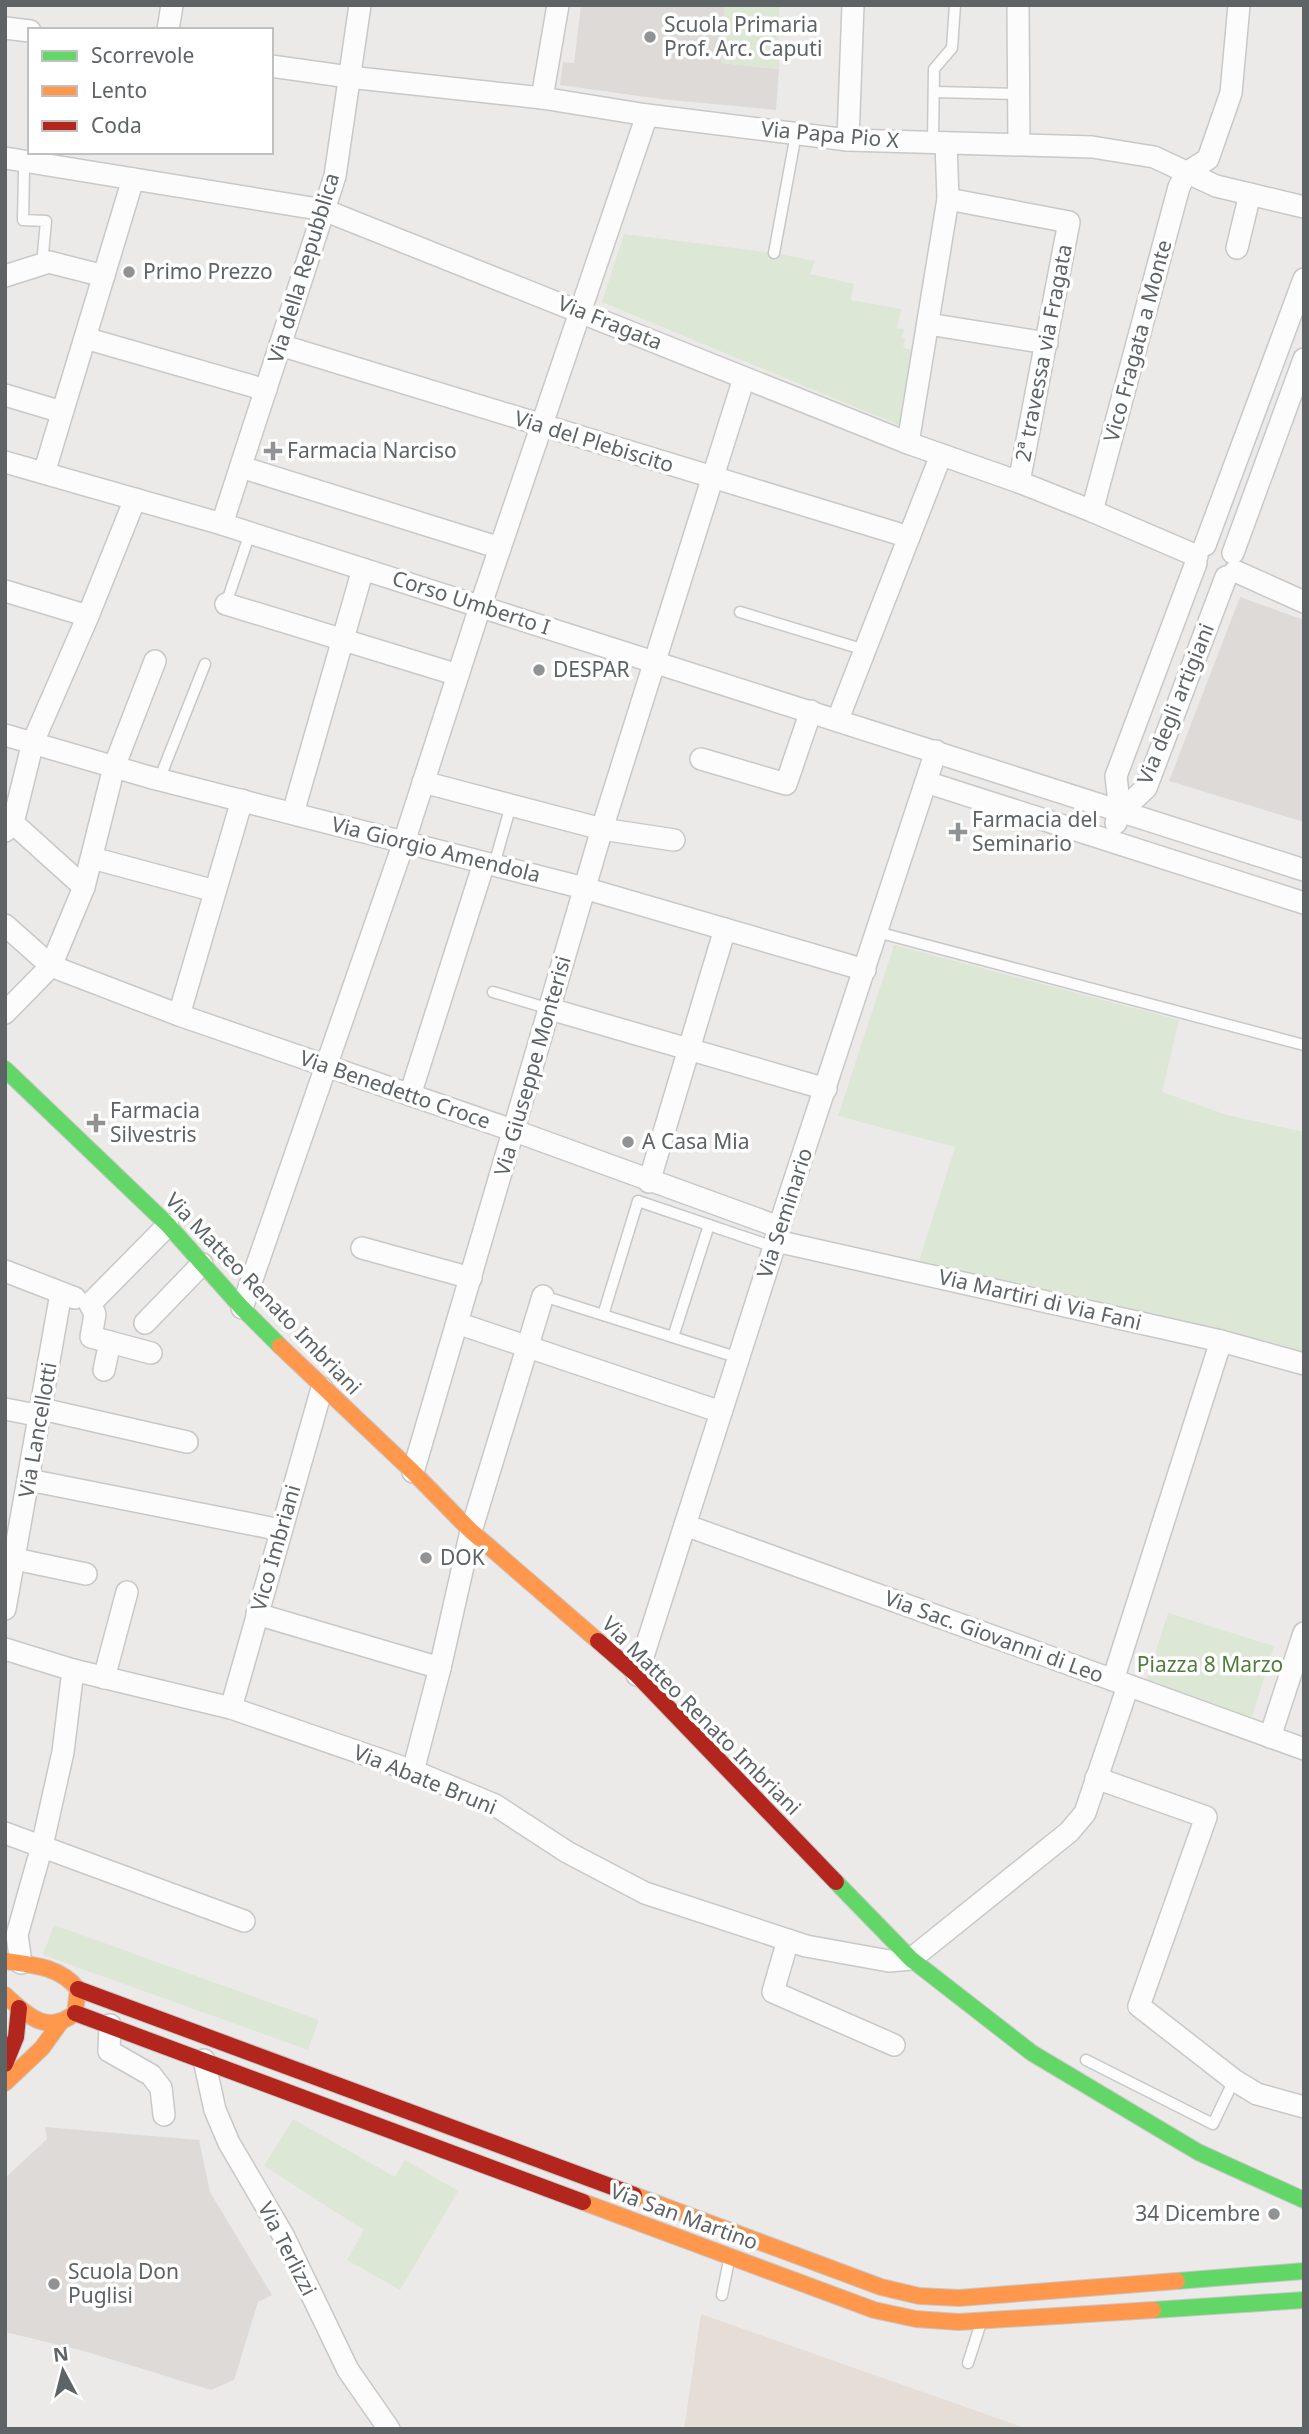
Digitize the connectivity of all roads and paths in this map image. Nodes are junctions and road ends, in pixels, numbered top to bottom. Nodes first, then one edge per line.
1 (172, 5) edge
2 (360, 5) edge
3 (558, 5) edge
4 (853, 5) edge
5 (955, 5) edge
6 (1018, 5) edge
7 (1239, 5) edge
8 (5, 28) edge
9 (168, 28) edge
10 (28, 31) edge
11 (273, 66) edge
12 (349, 77) junction
13 (934, 92) junction
14 (1019, 94) junction
15 (542, 98) junction
16 (647, 116) junction
17 (796, 134) junction
18 (848, 140) junction
19 (939, 142) junction
20 (1019, 144) junction
21 (5, 158) edge
22 (24, 171) dead end
23 (1186, 173) junction
24 (133, 179) junction
25 (1250, 194) junction
26 (948, 198) junction
27 (1304, 207) edge
28 (324, 210) junction
29 (1237, 248) dead end
30 (774, 253) dead end
31 (42, 265) junction
32 (5, 276) edge
33 (104, 276) junction
34 (1304, 279) edge
35 (581, 311) junction
36 (928, 324) junction
37 (85, 338) junction
38 (1047, 343) junction
39 (280, 345) junction
40 (1304, 359) edge
41 (744, 378) junction
42 (266, 390) junction
43 (1261, 394) junction
44 (5, 395) edge
45 (1287, 404) junction
46 (62, 412) junction
47 (542, 425) junction
48 (908, 443) junction
49 (941, 455) junction
50 (5, 461) edge
51 (241, 467) junction
52 (44, 473) junction
53 (713, 478) junction
54 (1018, 482) junction
55 (135, 499) junction
56 (1092, 511) junction
57 (222, 524) junction
58 (250, 533) junction
59 (909, 537) junction
60 (500, 548) junction
61 (1199, 554) junction
62 (1231, 567) junction
63 (363, 569) junction
64 (5, 591) edge
65 (1304, 602) edge
66 (226, 604) joint
67 (481, 607) junction
68 (740, 612) dead end
69 (88, 616) junction
70 (342, 641) junction
71 (865, 650) junction
72 (155, 661) dead end
73 (655, 662) junction
74 (205, 664) dead end
75 (458, 675) junction
76 (811, 711) junction
77 (838, 719) junction
78 (5, 735) edge
79 (33, 742) junction
80 (936, 751) junction
81 (701, 760) dead end
82 (114, 767) junction
83 (159, 780) junction
84 (423, 782) junction
85 (926, 782) junction
86 (242, 800) junction
87 (511, 805) junction
88 (1120, 812) junction
89 (293, 813) junction
90 (9, 827) edge
91 (602, 829) junction
92 (674, 840) dead end
93 (1110, 841) junction
94 (404, 842) junction
95 (92, 858) junction
96 (489, 864) junction
97 (1304, 870) edge
98 (84, 887) junction
99 (584, 888) junction
100 (215, 891) junction
101 (1304, 904) edge
102 (5, 925) edge
103 (725, 929) junction
104 (877, 932) junction
105 (51, 966) junction
106 (865, 970) junction
107 (493, 992) dead end
108 (550, 1009) junction
109 (5, 1013) edge
110 (179, 1015) junction
111 (1304, 1045) edge
112 (689, 1048) junction
113 (326, 1067) junction
114 (5, 1069) edge
115 (826, 1089) junction
116 (410, 1095) junction
117 (514, 1131) junction
118 (649, 1182) junction
119 (709, 1225) junction
120 (168, 1226) junction
121 (776, 1239) junction
122 (362, 1248) dead end
123 (202, 1264) junction
124 (5, 1271) edge
125 (471, 1278) junction
126 (61, 1293) junction
127 (543, 1296) joint
128 (90, 1304) junction
129 (242, 1308) junction
130 (603, 1315) junction
131 (145, 1323) dead end
132 (457, 1323) junction
133 (673, 1337) junction
134 (1221, 1341) junction
135 (110, 1342) junction
136 (526, 1347) junction
137 (151, 1353) dead end
138 (739, 1358) junction
139 (1304, 1364) edge
140 (104, 1370) dead end
141 (322, 1388) junction
142 (5, 1409) edge
143 (721, 1412) junction
144 (41, 1413) junction
145 (187, 1442) dead end
146 (413, 1472) junction
147 (29, 1480) junction
148 (685, 1525) junction
149 (281, 1530) junction
150 (471, 1531) junction
151 (15, 1559) junction
152 (86, 1574) dead end
153 (127, 1592) dead end
154 (5, 1609) edge
155 (257, 1614) junction
156 (1304, 1633) edge
157 (5, 1649) edge
158 (440, 1668) junction
159 (73, 1670) junction
160 (636, 1675) junction
161 (104, 1678) junction
162 (1121, 1683) junction
163 (231, 1708) junction
164 (1270, 1737) junction
165 (1304, 1749) edge
166 (413, 1771) junction
167 (1097, 1779) junction
168 (5, 1833) edge
169 (42, 1846) junction
170 (244, 1921) dead end
171 (788, 1940) junction
172 (911, 1959) junction
173 (10, 1963) edge
174 (78, 1989) junction
175 (5, 1994) edge
176 (19, 2008) junction
177 (75, 2013) junction
178 (60, 2023) junction
179 (110, 2025) junction
180 (894, 2045) dead end
181 (204, 2060) junction
182 (1086, 2060) dead end
183 (5, 2064) edge
184 (1234, 2080) junction
185 (5, 2083) edge
186 (1304, 2107) edge
187 (164, 2115) dead end
188 (1304, 2200) edge
189 (729, 2258) junction
190 (1304, 2272) edge
191 (722, 2295) dead end
192 (1304, 2300) edge
193 (982, 2321) junction
194 (968, 2363) dead end
195 (389, 2429) edge

1 - 9 street
2 - 12 street, Via della Repubblica
3 - 15 street
4 - 18 street
5 - 13 lane
6 - 14 street
7 - 23 street
8 - 10 street
11 - 12 street, Via Papa Pio X
12 - 15 street, Via Papa Pio X
12 - 28 street, Via della Repubblica
13 - 14 lane
13 - 19 lane
14 - 20 street
15 - 16 street, Via Papa Pio X
16 - 17 street, Via Papa Pio X
16 - 35 street
17 - 18 street, Via Papa Pio X
17 - 30 lane
18 - 19 street, Via Papa Pio X
19 - 20 street, Via Papa Pio X
19 - 26 street
20 - 23 street, Via Papa Pio X
21 - 24 street, Via Fragata
22 - 31 lane
23 - 25 street, Via Papa Pio X
23 - 56 street, Vico Fragata a Monte
24 - 28 street, Via Fragata
24 - 33 street
25 - 27 street, Via Papa Pio X
25 - 29 street
26 - 36 street
26 - 38 street, 2ª travessa via Fragata
28 - 35 street, Via Fragata
28 - 39 street, Via della Repubblica
31 - 32 street
31 - 33 street
33 - 37 street
34 - 43 street, Via degli artigiani
35 - 41 street, Via Fragata
35 - 47 street
36 - 38 street
36 - 48 street
37 - 42 street
37 - 46 street
38 - 54 street, 2ª travessa via Fragata
39 - 42 street, Via della Repubblica
39 - 47 street, Via del Plebiscito
40 - 45 street, Via degli artigiani
41 - 48 street, Via Fragata
41 - 53 street, Via Giuseppe Monterisi
42 - 51 street, Via della Repubblica
43 - 45 street
43 - 61 street, Via degli artigiani
44 - 46 street
45 - 62 street, Via degli artigiani
46 - 52 street
47 - 53 street, Via del Plebiscito
47 - 60 street
48 - 49 street, Via Fragata
49 - 54 street, Via Fragata
49 - 59 street
50 - 52 street, Corso Umberto I
51 - 57 street, Via della Repubblica
51 - 60 street
52 - 55 street, Corso Umberto I
53 - 59 street, Via del Plebiscito
53 - 73 street, Via Giuseppe Monterisi
54 - 56 street, Via Fragata
55 - 57 street, Corso Umberto I
55 - 69 street
56 - 61 street, Via Fragata
57 - 58 street, Corso Umberto I
58 - 63 street, Corso Umberto I
58 - 66 lane
59 - 71 street
60 - 67 street
61 - 62 street
61 - 62 street
61 - 88 street, Via degli artigiani
62 - 65 street
62 - 88 street, Via degli artigiani
63 - 67 street, Corso Umberto I
63 - 70 street
64 - 69 street
66 - 70 street
67 - 73 street, Corso Umberto I
67 - 75 street
68 - 71 lane
69 - 79 street
70 - 75 street
70 - 89 street
71 - 77 street
72 - 82 street
73 - 76 street, Corso Umberto I
73 - 91 street, Via Giuseppe Monterisi
74 - 83 lane
75 - 84 street
76 - 77 street, Corso Umberto I
76 - 81 street
77 - 80 street, Corso Umberto I
78 - 79 street, Via Giorgio Amendola
79 - 82 street, Via Giorgio Amendola
79 - 90 street
80 - 85 street, Via Seminario
80 - 88 street, Corso Umberto I
82 - 83 street, Via Giorgio Amendola
82 - 95 street
83 - 86 street, Via Giorgio Amendola
84 - 87 street
84 - 94 street
85 - 93 street
85 - 104 street, Via Seminario
86 - 89 street, Via Giorgio Amendola
86 - 100 street
87 - 91 street
87 - 96 lane
88 - 93 street
88 - 97 street, Corso Umberto I
89 - 94 street, Via Giorgio Amendola
90 - 98 street
91 - 92 street
91 - 99 street, Via Giuseppe Monterisi
93 - 101 street
94 - 96 street, Via Giorgio Amendola
94 - 113 street
95 - 98 street
95 - 100 street
96 - 99 street, Via Giorgio Amendola
96 - 116 street
98 - 105 street
99 - 103 street, Via Giorgio Amendola
99 - 108 street, Via Giuseppe Monterisi
100 - 110 street
102 - 105 street
103 - 106 street, Via Giorgio Amendola
103 - 112 street
104 - 106 street, Via Seminario
104 - 111 lane
105 - 109 street
105 - 110 street, Via Benedetto Croce
106 - 115 street, Via Seminario
107 - 108 lane
108 - 112 street
108 - 117 street, Via Giuseppe Monterisi
110 - 113 street, Via Benedetto Croce
112 - 115 street
112 - 118 street
113 - 116 street, Via Benedetto Croce
113 - 129 street
114 - 120 main road, Via Matteo Renato Imbriani
115 - 121 street, Via Seminario
116 - 117 street, Via Benedetto Croce
117 - 118 street, Via Benedetto Croce
117 - 125 street, Via Giuseppe Monterisi
118 - 121 street, Via Benedetto Croce
119 - 121 lane
119 - 130 lane
119 - 133 lane
120 - 123 main road, Via Matteo Renato Imbriani
120 - 128 street
121 - 134 street, Via Martiri di Via Fani
121 - 138 street, Via Seminario
122 - 125 street
123 - 129 main road, Via Matteo Renato Imbriani
123 - 131 street
124 - 126 street
125 - 132 street, Via Giuseppe Monterisi
126 - 128 street
126 - 144 street, Via Lancellotti
127 - 130 lane
127 - 136 street
128 - 135 street
129 - 141 main road, Via Matteo Renato Imbriani
130 - 133 lane
132 - 136 street
132 - 146 street, Via Giuseppe Monterisi
133 - 138 lane
134 - 139 street, Via Martiri di Via Fani
134 - 162 street
135 - 137 street
135 - 140 street
136 - 143 street
136 - 150 street
138 - 143 street, Via Seminario
141 - 146 main road, Via Matteo Renato Imbriani
141 - 149 street, Vico Imbriani
142 - 144 street
143 - 148 street, Via Seminario
144 - 145 street
144 - 147 street, Via Lancellotti
146 - 150 main road, Via Matteo Renato Imbriani
147 - 149 street
147 - 151 street, Via Lancellotti
148 - 160 street, Via Seminario
148 - 162 street, Via Sac. Giovanni di Leo
149 - 155 street, Vico Imbriani
150 - 158 street
150 - 160 main road, Via Matteo Renato Imbriani
151 - 152 street
151 - 154 street, Via Lancellotti
153 - 161 street
155 - 158 street
155 - 163 street, Vico Imbriani
156 - 164 street
157 - 159 street, Via Abate Bruni
158 - 166 street
159 - 161 street, Via Abate Bruni
159 - 169 street
160 - 172 main road, Via Matteo Renato Imbriani
161 - 163 street, Via Abate Bruni
162 - 164 street, Via Sac. Giovanni di Leo
162 - 167 street
163 - 166 street, Via Abate Bruni
164 - 165 street, Via Sac. Giovanni di Leo
166 - 171 street, Via Abate Bruni
167 - 172 street
167 - 184 street
168 - 169 street
169 - 170 street
169 - 173 street
171 - 172 street, Via Abate Bruni
171 - 180 street
172 - 188 main road, Via Matteo Renato Imbriani
173 - 174 main road, Via San Martino
174 - 177 main road
174 - 190 main road, Via San Martino
175 - 176 main road
176 - 178 main road
176 - 183 main road
177 - 178 main road
177 - 179 main road, Via San Martino
178 - 185 main road
179 - 181 main road, Via San Martino
179 - 187 street
181 - 189 main road, Via San Martino
181 - 195 street, Via Terlizzi
182 - 184 lane
184 - 186 street
189 - 191 lane
189 - 193 main road, Via San Martino
192 - 193 main road, Via San Martino
193 - 194 lane

